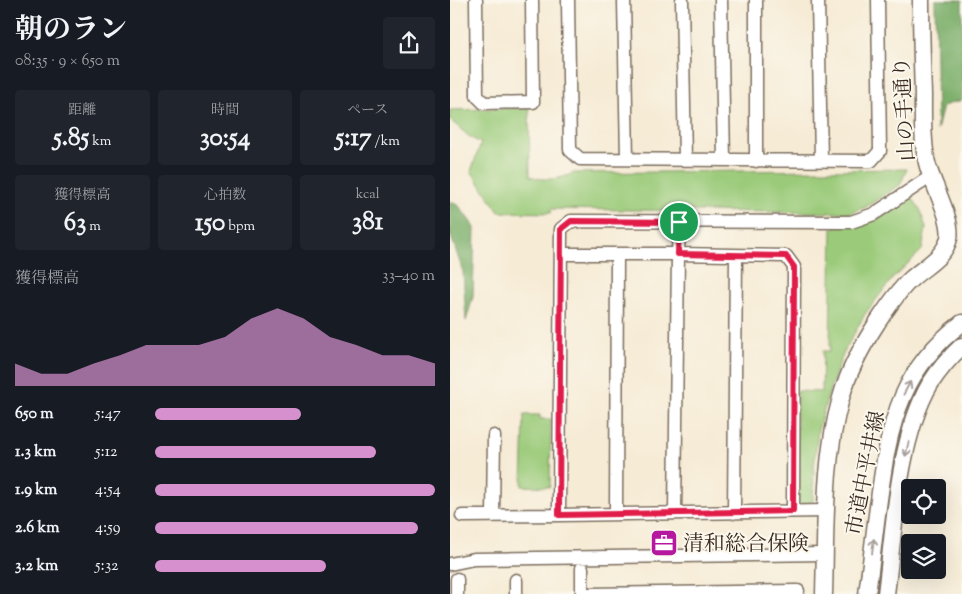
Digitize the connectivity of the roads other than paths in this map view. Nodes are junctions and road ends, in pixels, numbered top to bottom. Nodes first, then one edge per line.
1 (476, 0) edge
2 (532, 0) edge
3 (568, 0) edge
4 (624, 0) edge
5 (682, 0) edge
6 (721, 0) edge
7 (756, 0) edge
8 (818, 0) edge
9 (878, 0) edge
10 (921, 0) edge
11 (627, 159) junction
12 (685, 160) junction
13 (724, 160) junction
14 (756, 160) junction
15 (821, 160) junction
16 (930, 177) junction
17 (679, 222) junction
18 (561, 254) junction
19 (617, 254) junction
20 (678, 254) junction
21 (736, 256) junction
22 (962, 323) edge
23 (962, 346) edge
24 (494, 436) dead end
25 (793, 511) junction
26 (826, 511) junction
27 (675, 513) junction
28 (734, 513) junction
29 (616, 514) junction
30 (559, 515) junction
31 (462, 516) dead end
32 (493, 516) junction
33 (825, 554) junction
34 (450, 564) edge
35 (582, 568) dead end
36 (457, 579) dead end
37 (516, 580) dead end
38 (798, 591) dead end
39 (676, 593) edge
40 (711, 593) edge
41 (769, 593) edge
42 (457, 594) edge
43 (516, 594) edge
44 (582, 594) edge
45 (589, 594) edge
46 (640, 594) edge
47 (824, 594) edge
48 (867, 594) edge
49 (886, 594) edge

1 - 2 street
3 - 11 street
4 - 11 street
5 - 12 street
6 - 13 street
7 - 14 street
8 - 15 street
9 - 15 street
10 - 16 street, 山の手通り
11 - 12 street
12 - 13 street
13 - 14 street
14 - 15 street
16 - 17 street
16 - 26 street, 山の手通り
17 - 18 street
17 - 20 street
18 - 19 street
18 - 30 street
19 - 20 street
19 - 29 street
20 - 21 street
20 - 27 street
21 - 25 street
21 - 28 street
48 -> 22 street, 市道中平井線
23 -> 49 street, 市道中平井線
24 - 32 street
25 - 26 street
25 - 28 street
26 - 33 street, 山の手通り
27 - 28 street
27 - 29 street
29 - 30 street
30 - 32 street
31 - 32 street
33 - 34 street
33 - 47 street, 山の手通り
35 - 44 street
36 - 42 street
37 - 43 street
38 - 41 street
39 - 40 street
39 - 46 street
40 - 41 street
45 - 46 street

